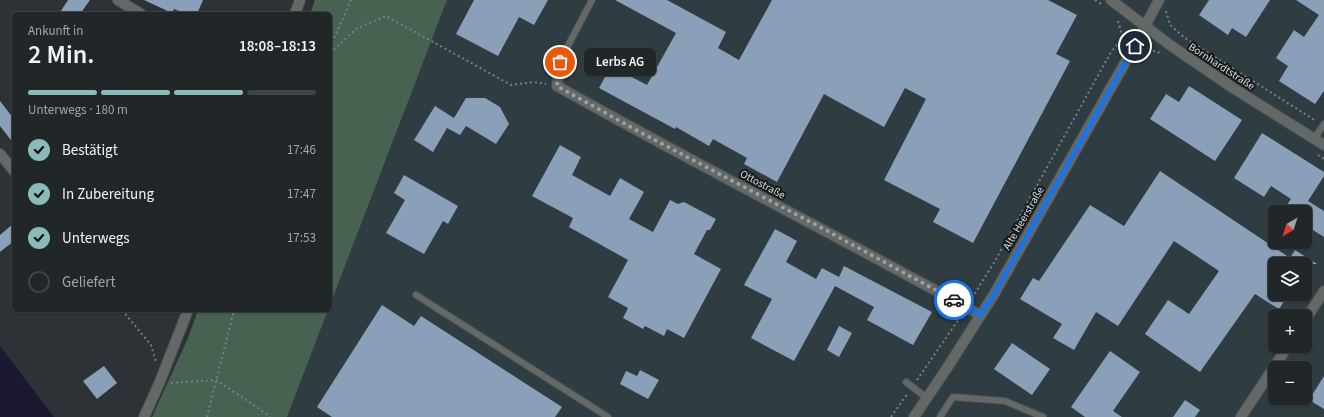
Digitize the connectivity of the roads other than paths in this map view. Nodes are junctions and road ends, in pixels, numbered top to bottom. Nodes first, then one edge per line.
1 (118, 0) edge
2 (300, 0) edge
3 (592, 0) edge
4 (1157, 2) edge
5 (1108, 4) edge
6 (138, 12) edge
7 (296, 12) edge
8 (1145, 26) junction
9 (560, 62) joint
10 (1323, 125) edge
11 (1314, 139) junction
12 (1324, 145) edge
13 (0, 154) edge
14 (12, 169) edge
15 (1324, 292) edge
16 (416, 295) dead end
17 (1312, 310) edge
18 (187, 312) edge
19 (980, 315) junction
20 (1283, 353) edge
21 (906, 382) dead end
22 (927, 398) junction
23 (144, 417) edge
24 (608, 417) edge
25 (914, 417) edge
26 (940, 417) edge
27 (1043, 417) edge
28 (1241, 417) edge

1 - 6 street
2 - 7 street
3 - 9 lane
4 - 8 street, Alte Heerstraße
5 - 8 street, Bornhardtstraße
8 - 11 street, Bornhardtstraße
8 - 19 street, Alte Heerstraße
9 - 19 street, Ottostraße
10 - 11 lane
11 - 12 street, Bornhardtstraße
13 - 14 street
15 - 17 street
16 - 24 lane
18 - 23 street
19 - 22 street, Alte Heerstraße
20 - 28 street
21 - 22 lane
22 - 25 street, Alte Heerstraße
26 - 27 lane

